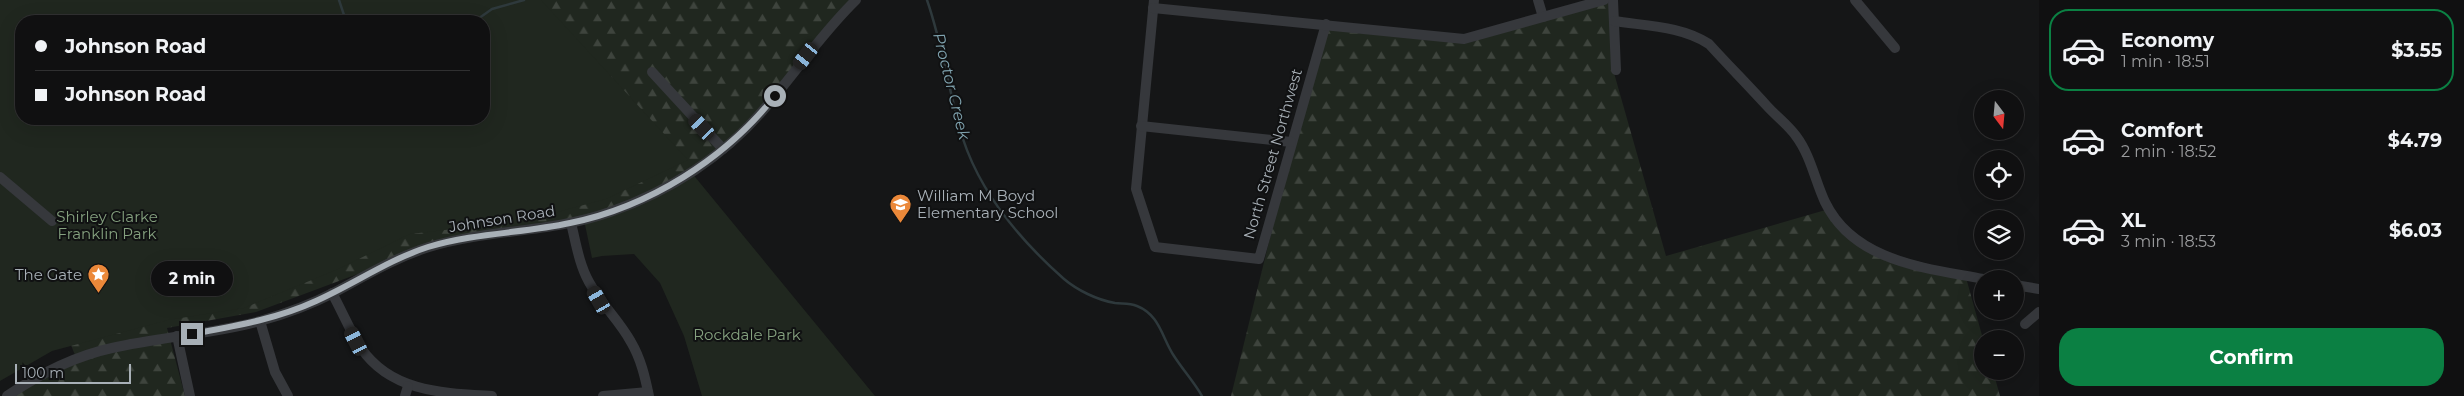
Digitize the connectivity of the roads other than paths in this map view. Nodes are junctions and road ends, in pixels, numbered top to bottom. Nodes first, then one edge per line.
1 (856, 0) edge
2 (1538, 0) edge
3 (1604, 0) edge
4 (1613, 0) edge
5 (1855, 0) edge
6 (1154, 4) edge
7 (1543, 16) junction
8 (1614, 21) junction
9 (1326, 24) junction
10 (1895, 48) dead end
11 (1616, 70) dead end
12 (652, 72) dead end
13 (1142, 126) junction
14 (1291, 142) junction
15 (723, 149) junction
16 (0, 176) edge
17 (52, 221) dead end
18 (571, 223) junction
19 (1974, 277) edge
20 (2024, 286) edge
21 (2039, 289) edge
22 (332, 293) junction
23 (2039, 312) edge
24 (260, 321) junction
25 (2025, 324) dead end
26 (177, 336) junction
27 (408, 386) junction
28 (649, 394) edge
29 (7, 396) edge
30 (190, 396) edge
31 (288, 396) edge
32 (405, 396) edge
33 (492, 396) edge
34 (603, 396) edge

1 - 15 street, Johnson Road
2 - 7 street
3 - 7 street
4 - 8 street
5 - 10 street
6 - 9 street
6 - 13 street
7 - 9 street
8 - 11 street
8 - 19 street
9 - 14 street, North Street Northwest
12 - 15 street
13 - 14 street
13 - 14 street, North Street Northwest
15 - 18 street, Johnson Road
16 - 17 street
18 - 22 street, Johnson Road
18 - 28 street
20 - 21 street
22 - 24 street, Johnson Road
22 - 27 street
23 - 25 street
24 - 26 street, Johnson Road
24 - 31 street
26 - 29 street, Johnson Road
26 - 30 street
27 - 32 street
27 - 33 street
28 - 34 street

